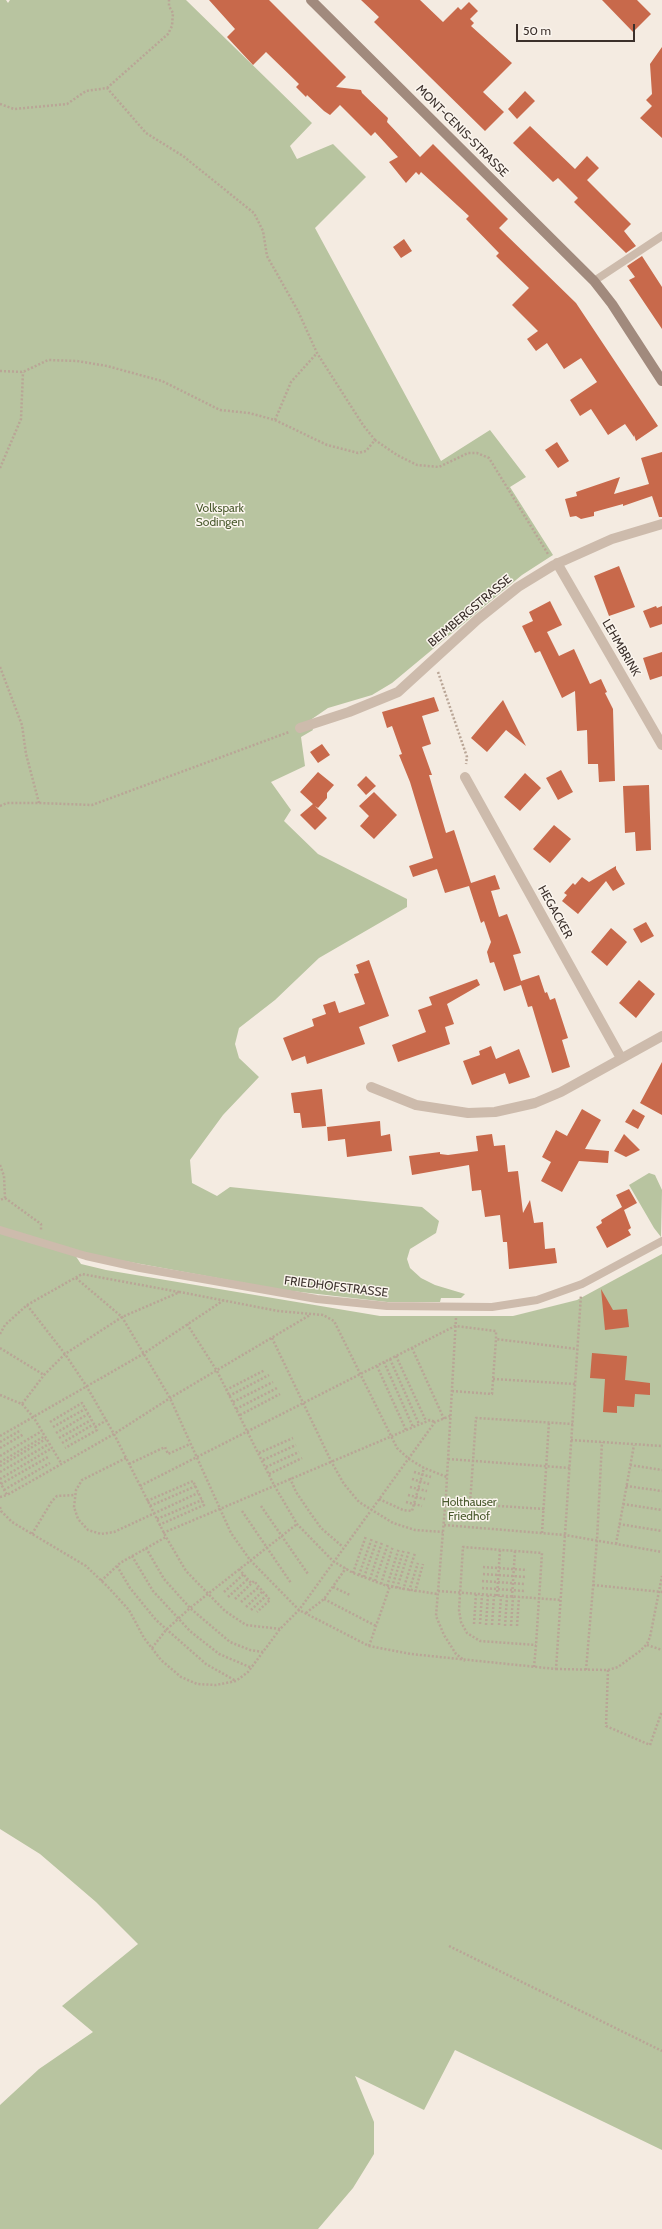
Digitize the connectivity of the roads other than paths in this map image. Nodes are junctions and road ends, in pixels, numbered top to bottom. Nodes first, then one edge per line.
1 (311, 0) edge
2 (662, 236) edge
3 (594, 281) junction
4 (662, 381) edge
5 (662, 524) edge
6 (557, 563) junction
7 (300, 728) road end
8 (662, 745) edge
9 (465, 777) dead end
10 (662, 1036) edge
11 (621, 1058) junction
12 (370, 1087) dead end
13 (0, 1230) edge
14 (662, 1241) edge

1 - 3 main road, MONT-CENIS-STRASSE
2 - 3 lane
3 - 4 main road, MONT-CENIS-STRASSE
5 - 6 street, BEIMBERGSTRASSE
6 - 7 street, BEIMBERGSTRASSE
6 - 8 street, LEHMBRINK
9 - 11 street, HEGACKER
10 - 11 street
11 - 12 street
13 - 14 lane, FRIEDHOFSTRASSE

